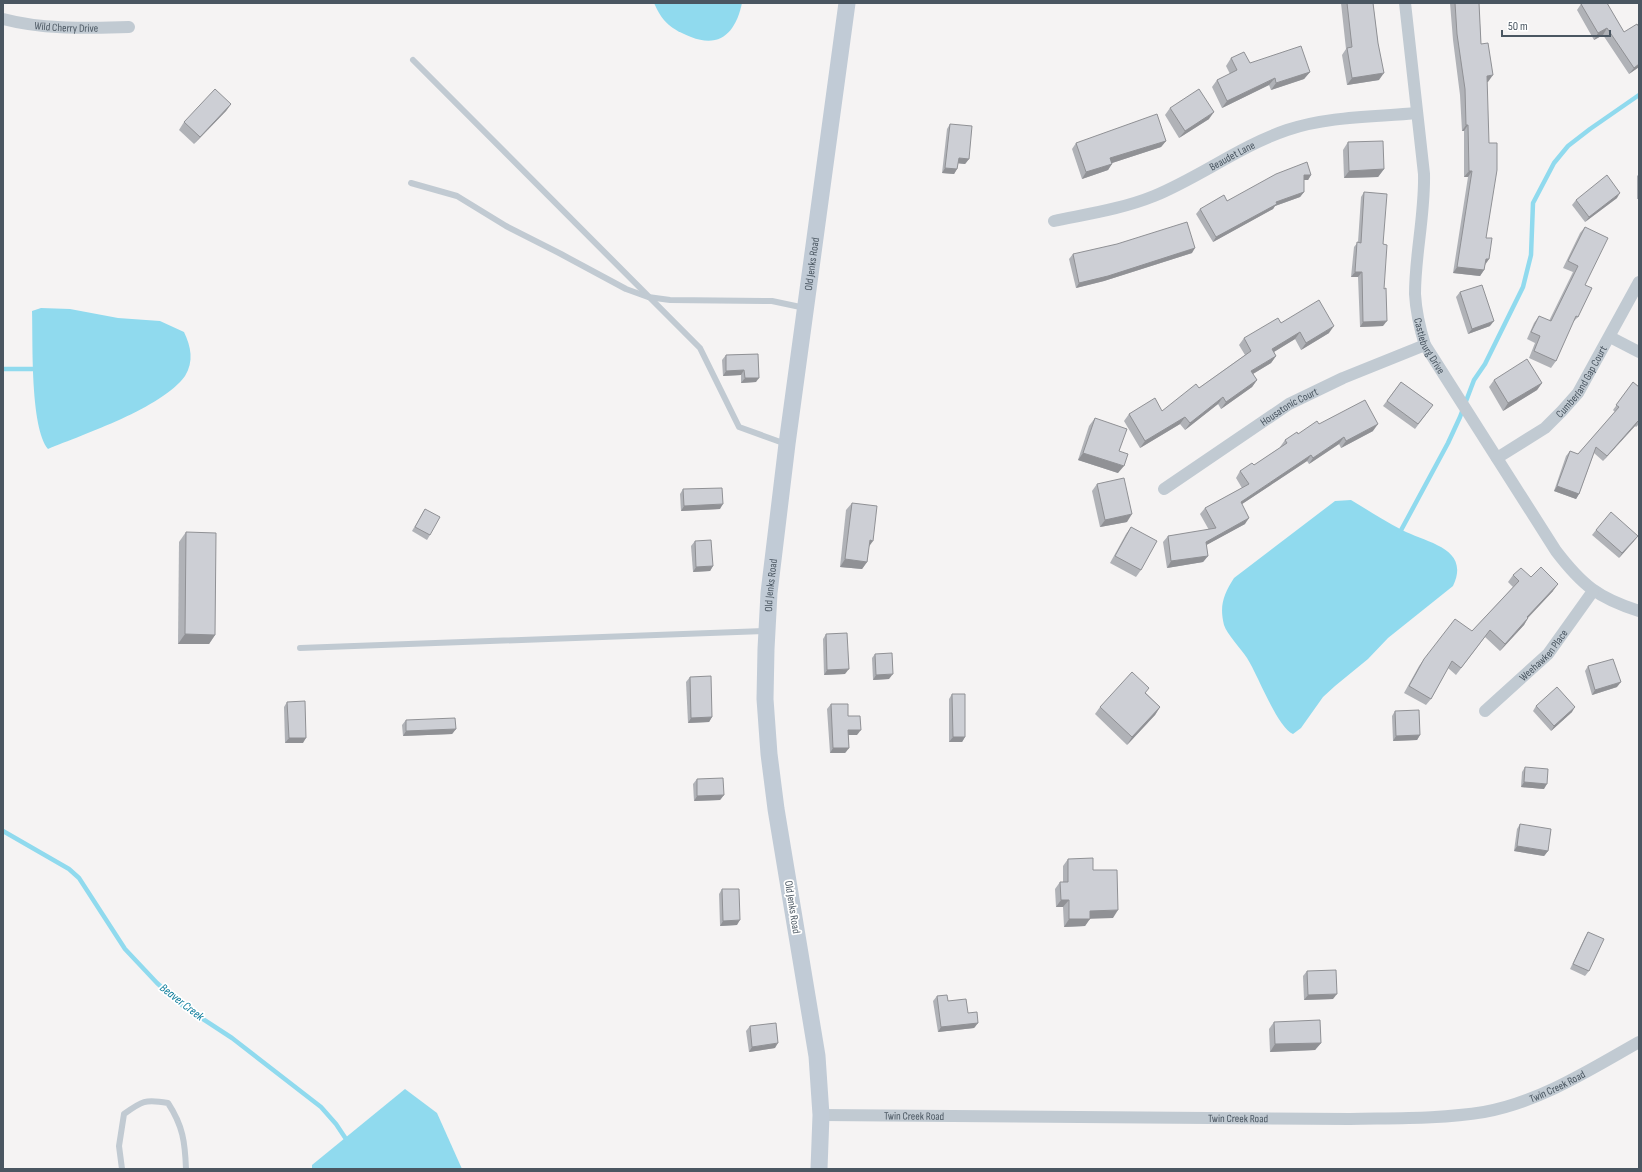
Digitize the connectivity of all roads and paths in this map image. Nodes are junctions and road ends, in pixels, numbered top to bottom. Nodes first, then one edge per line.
1 (847, 3) edge
2 (1405, 3) edge
3 (3, 19) edge
4 (130, 26) dead end
5 (413, 60) dead end
6 (1417, 113) junction
7 (412, 183) dead end
8 (1054, 221) dead end
9 (1639, 282) edge
10 (648, 297) junction
11 (806, 308) junction
12 (1610, 337) junction
13 (1425, 346) junction
14 (1639, 352) edge
15 (787, 444) junction
16 (1497, 458) junction
17 (1164, 489) dead end
18 (1593, 591) junction
19 (1639, 611) edge
20 (766, 631) junction
21 (300, 648) dead end
22 (1485, 711) dead end
23 (1639, 1042) edge
24 (821, 1115) junction
25 (122, 1169) edge
26 (186, 1169) edge
27 (819, 1169) edge

1 - 11 street, Old Jenks Road
2 - 6 street, Castleburg Drive
3 - 4 street, Wild Cherry Drive
5 - 10 lane
6 - 8 street, Beaudet Lane
6 - 13 street, Castleburg Drive
7 - 10 lane
9 - 12 street, Cumberland Gap Court
10 - 11 lane
10 - 15 lane
11 - 15 street, Old Jenks Road
12 - 14 street
12 - 16 street, Cumberland Gap Court
13 - 16 street, Castleburg Drive
13 - 17 street, Housatonic Court
15 - 20 street, Old Jenks Road
16 - 18 street, Castleburg Drive
18 - 19 street, Castleburg Drive
18 - 22 street, Weehawken Place
20 - 21 lane
20 - 24 street, Old Jenks Road
23 - 24 street, Twin Creek Road
24 - 27 street, Old Jenks Road
25 - 26 lane

